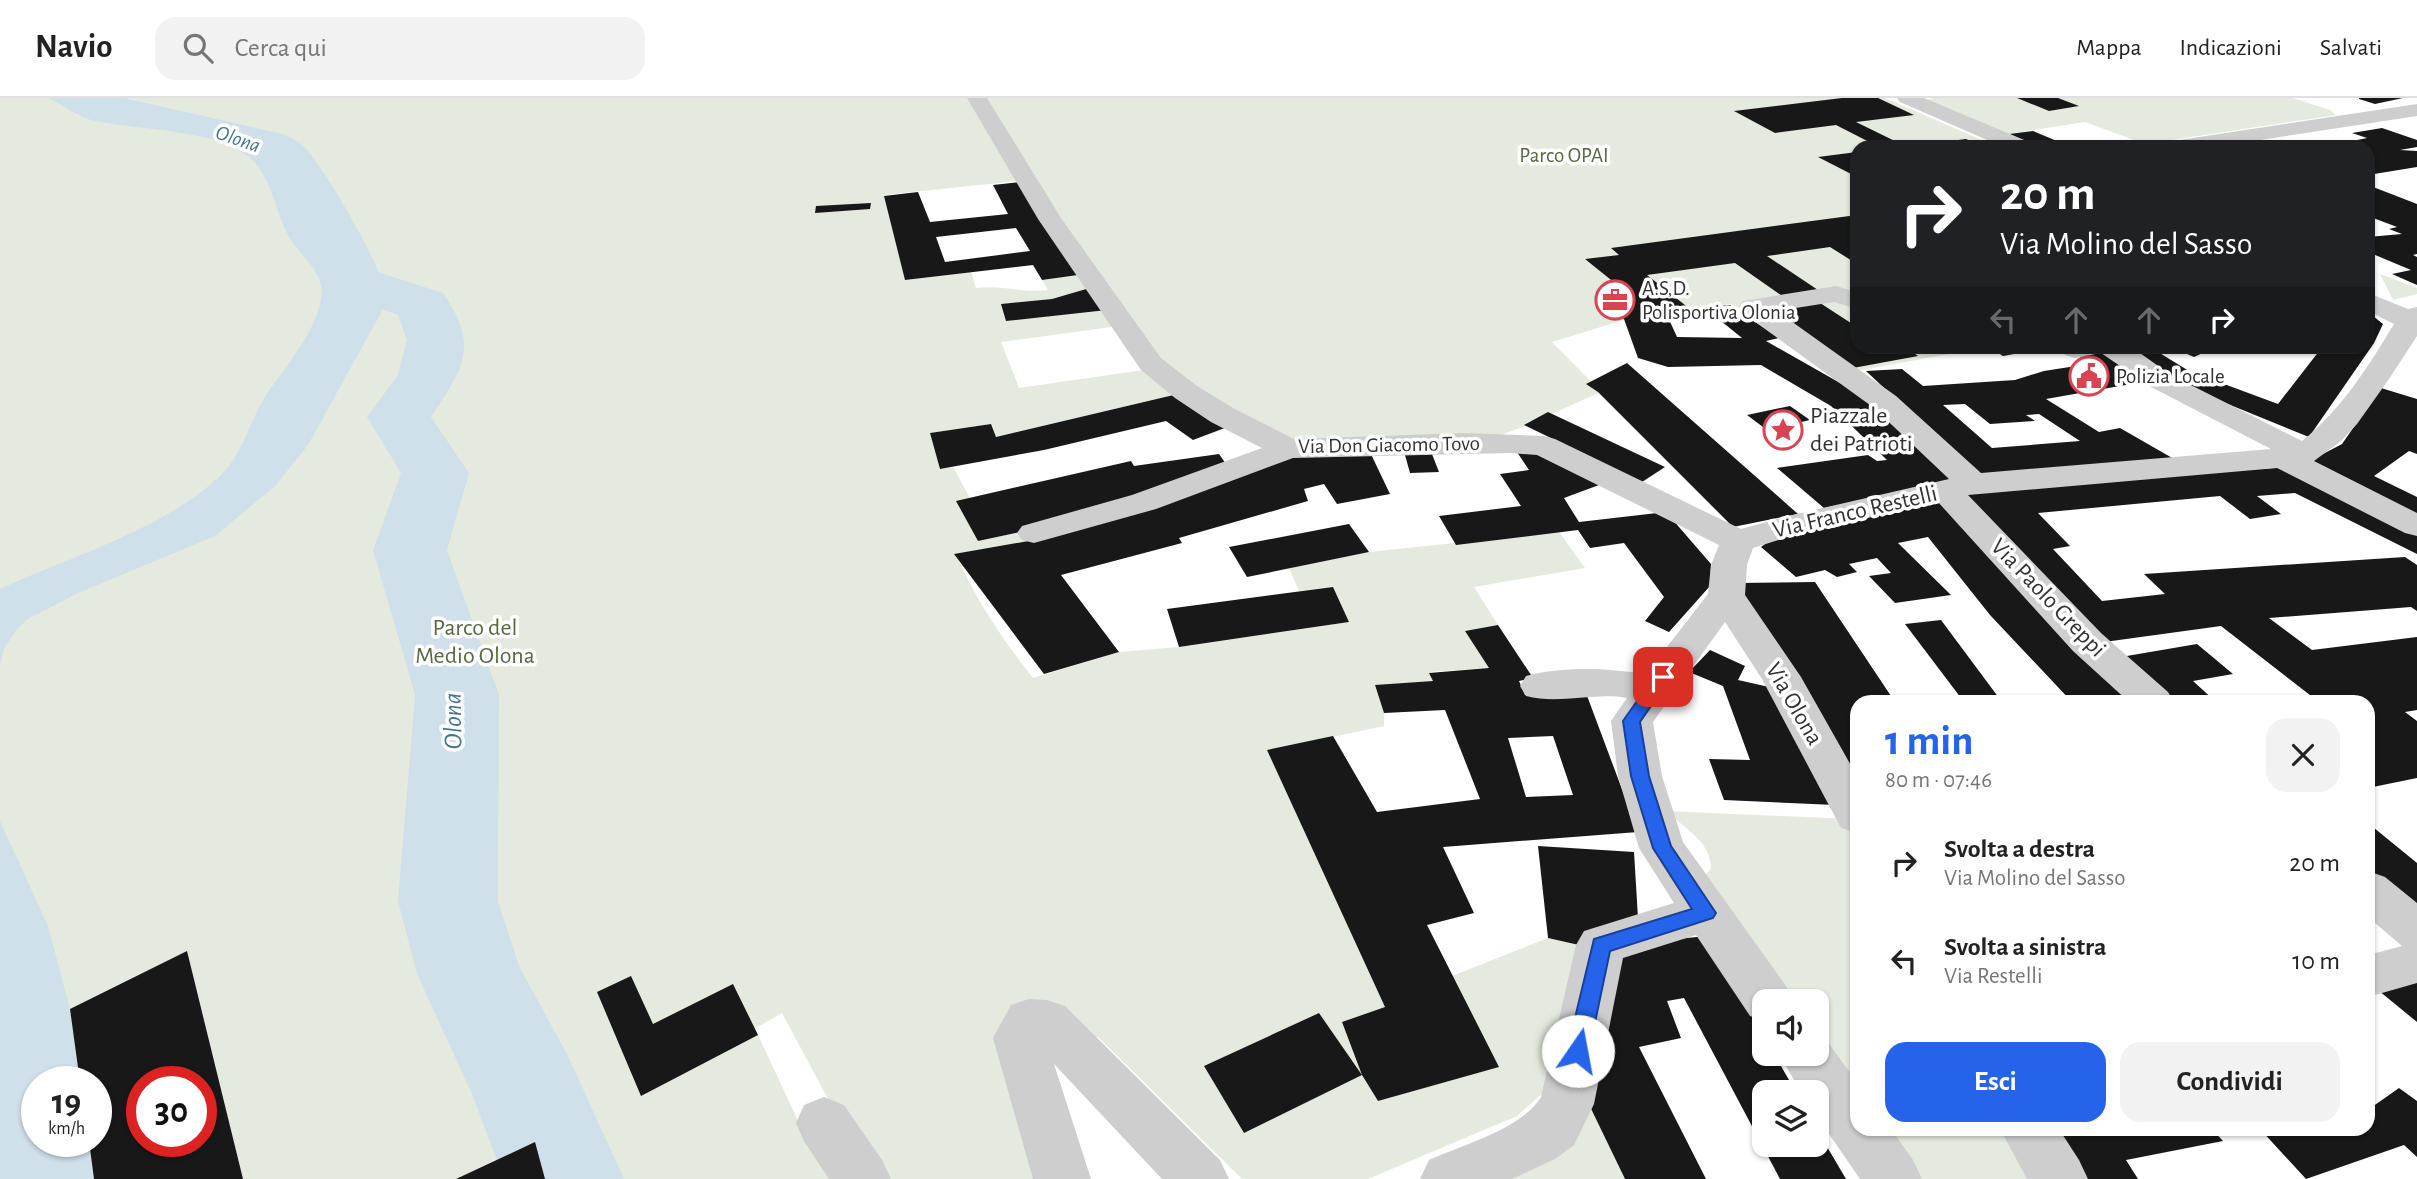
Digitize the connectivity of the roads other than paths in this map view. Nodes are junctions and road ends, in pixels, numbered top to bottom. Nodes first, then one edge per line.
1 (977, 98) edge
2 (1907, 98) edge
3 (2325, 102) dead end
4 (2417, 110) edge
5 (2375, 117) junction
6 (2417, 130) edge
7 (2005, 140) edge
8 (2220, 140) edge
9 (1850, 299) edge
10 (2375, 304) edge
11 (2414, 322) edge
12 (2122, 354) edge
13 (1289, 449) junction
14 (2295, 457) junction
15 (1959, 488) junction
16 (2417, 526) edge
17 (1034, 533) dead end
18 (1738, 541) junction
19 (1726, 595) junction
20 (1540, 686) dead end
21 (1654, 689) junction
22 (2146, 695) edge
23 (1850, 803) edge
24 (2375, 896) edge
25 (1706, 913) junction
26 (2417, 931) edge
27 (2417, 962) edge
28 (2375, 974) edge
29 (1760, 989) edge
30 (1814, 1066) edge
31 (1850, 1117) edge
32 (824, 1123) dead end
33 (1863, 1136) edge
34 (2032, 1136) edge
35 (862, 1179) edge
36 (1062, 1179) edge
37 (1200, 1179) edge
38 (1449, 1179) edge
39 (1893, 1179) edge
40 (2059, 1179) edge

1 - 13 street, Via Don Giacomo Tovo
2 - 7 street
3 - 5 street
4 - 5 street
5 - 6 street
5 - 8 street
9 - 15 street, Via Paolo Greppi
10 - 11 street
11 - 14 street
12 - 14 street
13 - 17 street
13 - 18 street, Via Don Giacomo Tovo
14 - 15 street, Via Franco Restelli
14 - 16 street
15 - 18 street, Via Franco Restelli
15 - 22 street, Via Paolo Greppi
18 - 19 street
19 - 21 street
19 - 23 street, Via Olona
20 - 21 street
21 - 25 street
24 - 26 street
25 - 29 street
25 - 38 street
27 - 28 street
30 - 31 street
32 - 35 street
33 - 39 street
34 - 40 street
36 - 37 street

